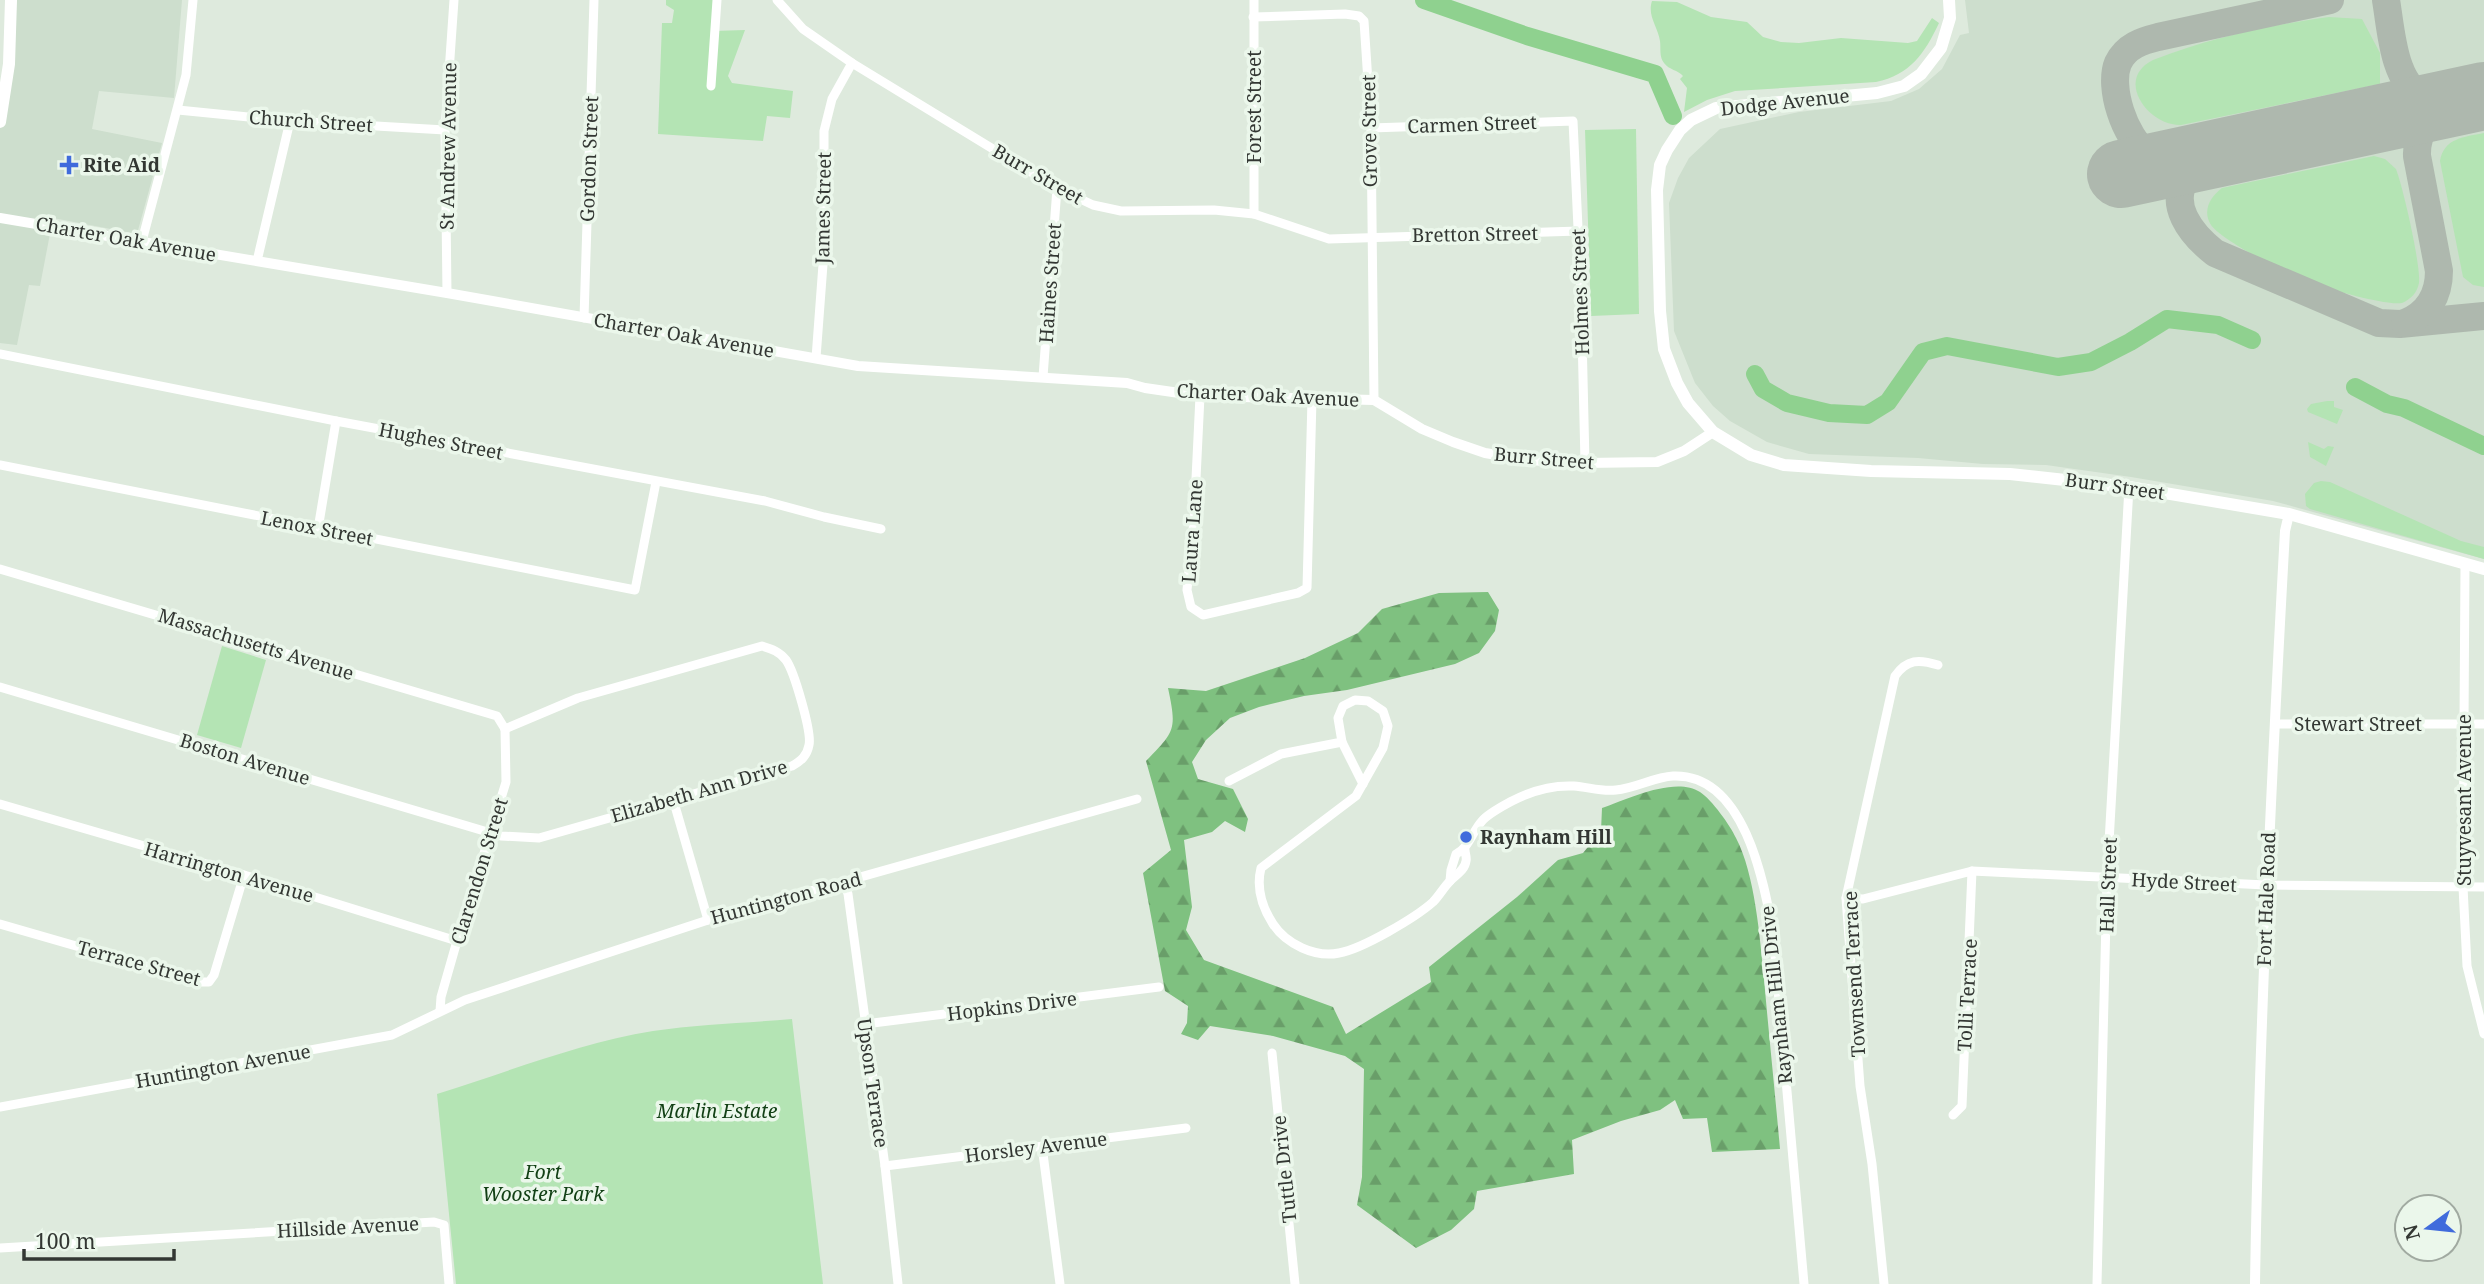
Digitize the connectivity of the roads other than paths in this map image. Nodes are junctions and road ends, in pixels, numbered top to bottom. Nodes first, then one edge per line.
1 (11, 0) edge
2 (193, 0) edge
3 (454, 0) edge
4 (594, 0) edge
5 (717, 0) edge
6 (777, 0) edge
7 (1254, 0) edge
8 (1949, 0) edge
9 (1254, 17) junction
10 (852, 63) junction
11 (711, 86) dead end
12 (178, 110) junction
13 (290, 121) junction
14 (1573, 121) joint
15 (0, 122) edge
16 (1371, 128) junction
17 (445, 130) junction
18 (1057, 188) junction
19 (1254, 214) junction
20 (0, 218) edge
21 (1579, 231) junction
22 (1371, 236) junction
23 (142, 241) junction
24 (257, 261) junction
25 (447, 293) junction
26 (584, 318) junction
27 (0, 354) edge
28 (816, 358) junction
29 (1044, 377) junction
30 (1200, 396) junction
31 (1312, 399) junction
32 (1374, 400) junction
33 (336, 421) junction
34 (1713, 432) junction
35 (1585, 463) junction
36 (0, 465) edge
37 (656, 482) junction
38 (2129, 487) junction
39 (2289, 514) junction
40 (318, 529) junction
41 (881, 529) dead end
42 (2466, 563) junction
43 (0, 569) edge
44 (2484, 569) edge
45 (1938, 665) dead end
46 (0, 687) edge
47 (2274, 724) junction
48 (2464, 724) junction
49 (2484, 724) edge
50 (505, 729) junction
51 (1342, 741) junction
52 (1229, 781) dead end
53 (1363, 784) junction
54 (674, 799) junction
55 (1137, 799) dead end
56 (0, 804) edge
57 (489, 832) junction
58 (1972, 871) junction
59 (244, 875) junction
60 (2107, 878) junction
61 (844, 883) junction
62 (2266, 885) junction
63 (2463, 887) junction
64 (2484, 887) edge
65 (1846, 898) junction
66 (708, 920) junction
67 (0, 924) edge
68 (457, 941) junction
69 (1159, 987) dead end
70 (440, 1011) junction
71 (865, 1024) junction
72 (2484, 1034) edge
73 (1272, 1053) dead end
74 (0, 1107) edge
75 (1953, 1115) dead end
76 (1186, 1128) dead end
77 (1042, 1146) junction
78 (885, 1167) junction
79 (0, 1248) edge
80 (449, 1284) edge
81 (898, 1284) edge
82 (1060, 1284) edge
83 (1295, 1284) edge
84 (1804, 1284) edge
85 (1884, 1284) edge
86 (2097, 1284) edge
87 (2255, 1284) edge

1 - 15 main road
2 - 12 street
3 - 17 street, St Andrew Avenue
4 - 26 street, Gordon Street
5 - 11 street
6 - 10 street, Burr Street
7 - 9 street, Forest Street
8 - 34 main road, Dodge Avenue
9 - 16 street, Grove Street
9 - 19 street, Forest Street
10 - 18 street, Burr Street
10 - 28 street, James Street
12 - 13 street, Church Street
12 - 23 street
13 - 17 street, Church Street
13 - 24 street
14 - 16 street, Carmen Street
14 - 21 street, Holmes Street
16 - 22 street, Grove Street
17 - 25 street, St Andrew Avenue
18 - 19 street, Burr Street
18 - 29 street, Haines Street
19 - 22 street, Burr Street
20 - 23 street, Charter Oak Avenue
21 - 22 street, Bretton Street
21 - 35 street, Holmes Street
22 - 32 street
23 - 24 street, Charter Oak Avenue
24 - 25 street, Charter Oak Avenue
25 - 26 street, Charter Oak Avenue
26 - 28 street, Charter Oak Avenue
27 - 33 street, Hughes Street
28 - 29 street, Charter Oak Avenue
29 - 30 street, Charter Oak Avenue
30 - 31 street, Charter Oak Avenue
30 - 31 street, Laura Lane
31 - 32 street, Charter Oak Avenue
32 - 35 street, Burr Street
33 - 37 street, Hughes Street
33 - 40 street
34 - 35 street, Burr Street
34 - 38 main road, Burr Street
36 - 40 street, Lenox Street
37 - 40 street, Lenox Street
37 - 41 street, Hughes Street
38 - 39 main road, Burr Street
38 - 60 street, Hall Street
39 - 42 main road, Burr Street
39 - 47 street, Fort Hale Road
42 - 44 main road, Burr Street
42 - 48 street, Stuyvesant Avenue
43 - 50 street, Massachusetts Avenue
45 - 65 street, Townsend Terrace
46 - 57 street, Boston Avenue
47 - 48 street, Stewart Street
47 - 62 street, Fort Hale Road
48 - 49 street, Stewart Street
48 - 63 street, Stuyvesant Avenue
50 - 54 street, Elizabeth Ann Drive
50 - 57 street, Clarendon Street
51 - 52 street
51 - 53 street, Raynham Hill Drive
51 - 53 street, Raynham Hill Drive
53 - 84 street, Raynham Hill Drive
54 - 57 street, Elizabeth Ann Drive
54 - 66 street
55 - 61 street, Huntington Road
56 - 59 street, Harrington Avenue
57 - 68 street, Clarendon Street
58 - 60 street, Hyde Street
58 - 65 street, Hyde Street
58 - 75 street, Tolli Terrace
59 - 67 street, Terrace Street
59 - 68 street, Harrington Avenue
60 - 62 street, Hyde Street
60 - 86 street, Hall Street
61 - 66 street, Huntington Road
61 - 71 street, Upson Terrace
62 - 63 street, Hyde Street
62 - 87 street, Fort Hale Road
63 - 64 street, Hyde Street
63 - 72 street, Stuyvesant Avenue
65 - 85 street, Townsend Terrace
66 - 70 street, Huntington Road
68 - 70 street, Clarendon Street
69 - 71 street, Hopkins Drive
70 - 74 street, Huntington Avenue
71 - 78 street, Upson Terrace
73 - 83 street, Tuttle Drive
76 - 77 street, Horsley Avenue
77 - 78 street, Horsley Avenue
77 - 82 street
78 - 81 street, Upson Terrace
79 - 80 street, Hillside Avenue

